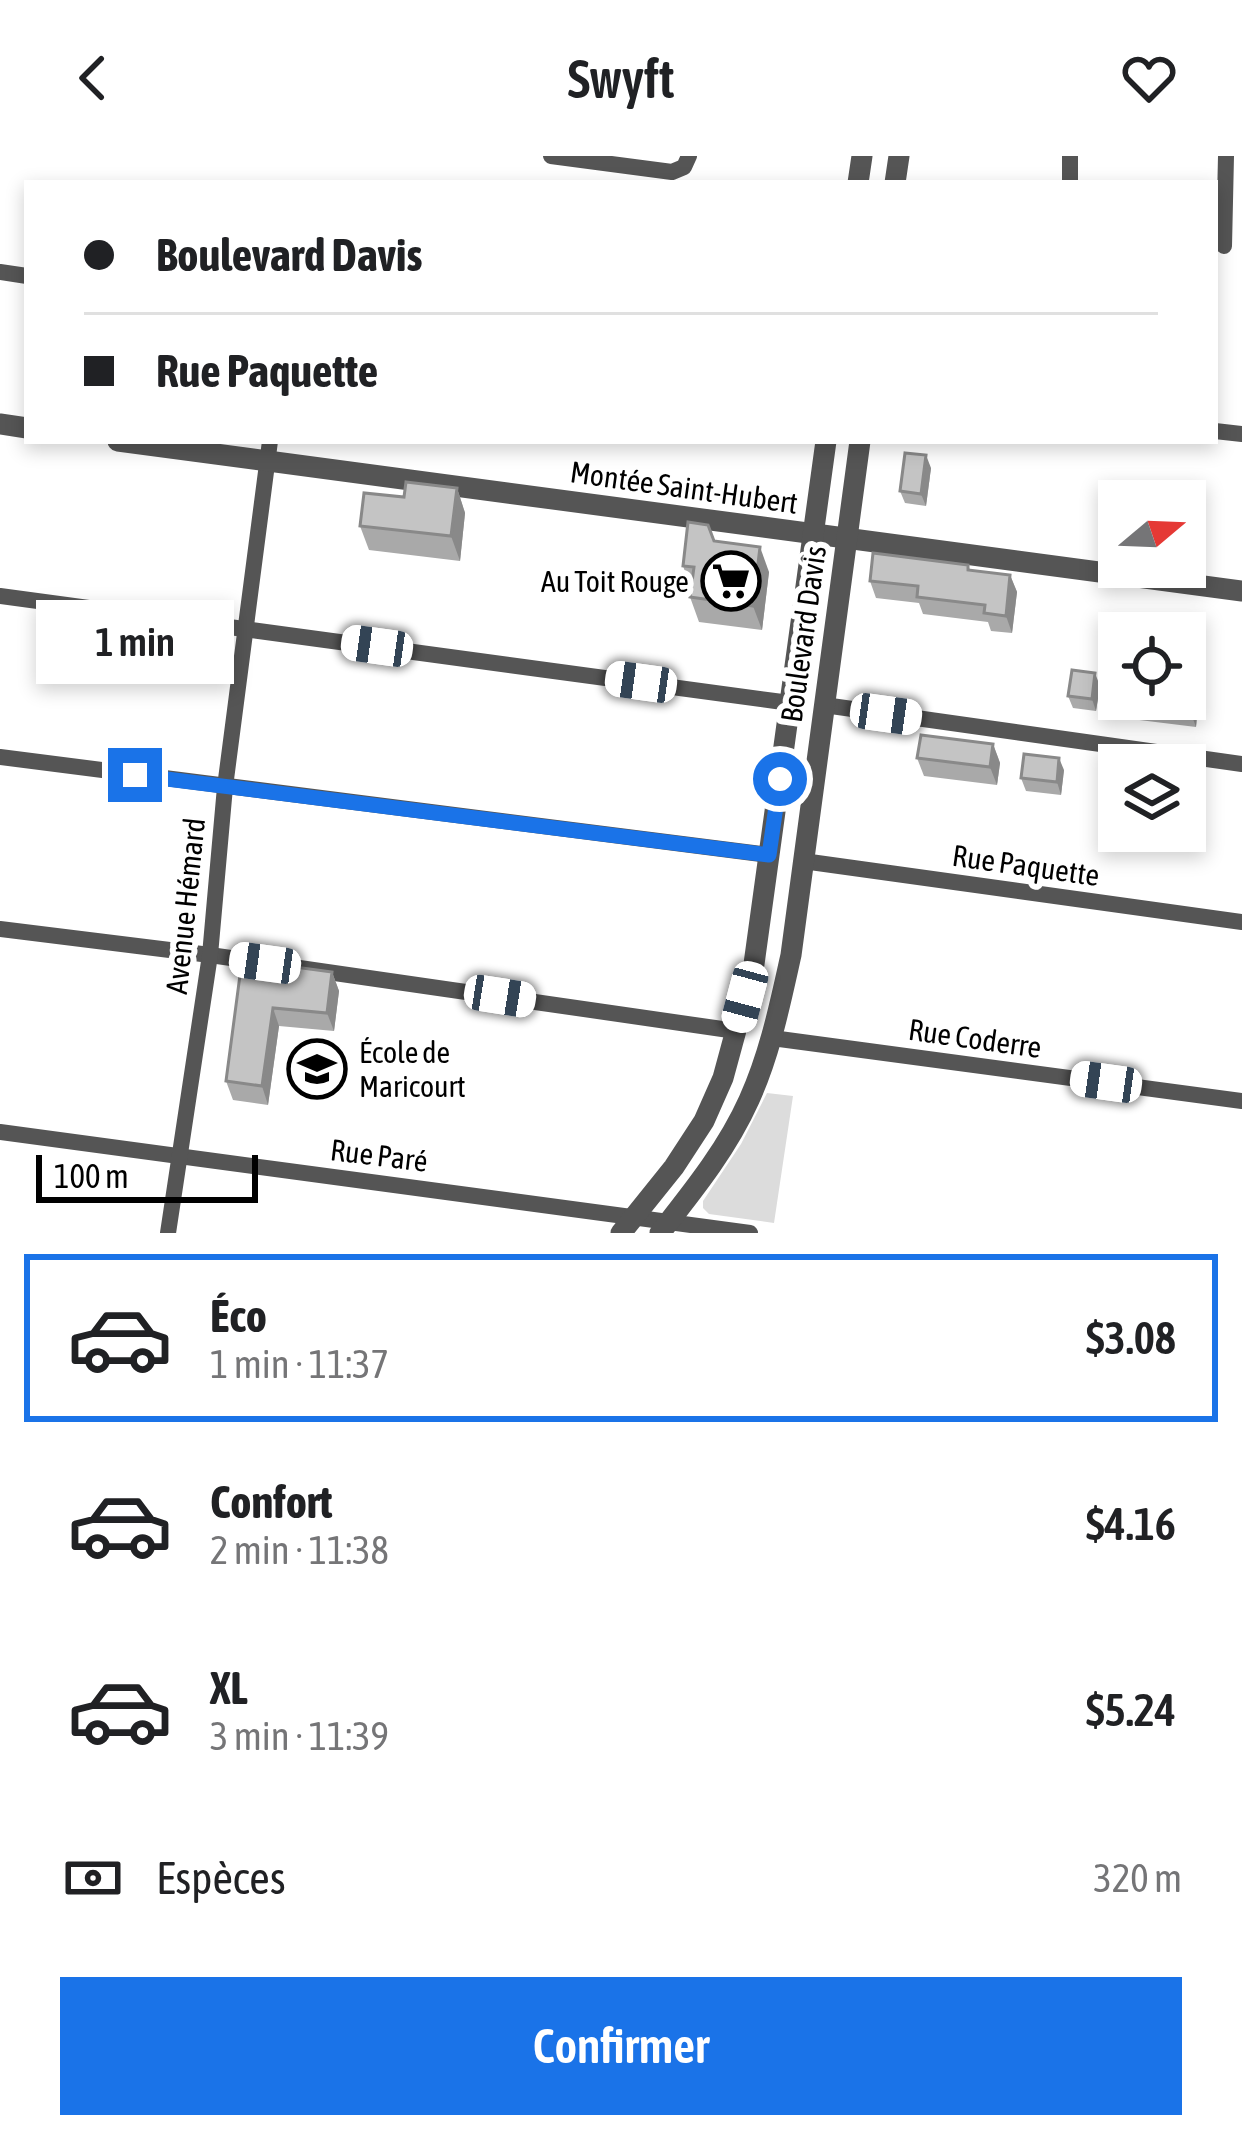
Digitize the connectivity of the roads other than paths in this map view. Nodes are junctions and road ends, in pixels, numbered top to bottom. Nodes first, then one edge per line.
1 (551, 156) edge
2 (689, 156) edge
3 (1226, 156) edge
4 (1227, 246) edge
5 (159, 444) edge
6 (826, 444) edge
7 (860, 444) edge
8 (268, 452) edge
9 (813, 535) junction
10 (847, 538) junction
11 (1242, 591) edge
12 (0, 596) edge
13 (246, 628) junction
14 (796, 663) junction
15 (829, 666) junction
16 (790, 703) junction
17 (824, 705) junction
18 (0, 757) edge
19 (1242, 764) edge
20 (225, 787) junction
21 (769, 855) junction
22 (803, 861) junction
23 (1242, 922) edge
24 (0, 929) edge
25 (210, 955) junction
26 (736, 1031) junction
27 (772, 1038) junction
28 (1242, 1101) edge
29 (0, 1132) edge
30 (177, 1157) junction
31 (628, 1224) edge
32 (665, 1227) edge
33 (168, 1233) edge
34 (750, 1233) edge

1 - 2 street
3 - 4 street
5 - 8 street, Montée Saint-Hubert
6 - 9 street, Boulevard Davis
7 - 10 street, Boulevard Davis
8 - 9 street, Montée Saint-Hubert
8 - 13 street, Avenue Hémard
9 - 10 street, Montée Saint-Hubert
9 - 14 street, Boulevard Davis
10 - 11 street, Montée Saint-Hubert
10 - 15 street, Boulevard Davis
12 - 13 street
13 - 16 street
13 - 20 street, Avenue Hémard
14 - 15 street
14 - 16 street, Boulevard Davis
15 - 17 street, Boulevard Davis
16 - 21 street, Boulevard Davis
17 - 19 street
17 - 22 street, Boulevard Davis
18 - 20 street
20 - 21 street
20 - 25 street, Avenue Hémard
21 - 26 street, Boulevard Davis
22 - 23 street, Rue Paquette
22 - 27 street, Boulevard Davis
24 - 25 street
25 - 26 street
25 - 30 street, Avenue Hémard
26 - 31 street, Boulevard Davis
27 - 28 street, Rue Coderre
27 - 32 street, Boulevard Davis
29 - 30 street, Rue Paré
30 - 31 street, Rue Paré
30 - 33 street, Avenue Hémard
31 - 32 street, Rue Paré
32 - 34 street, Rue Paré

